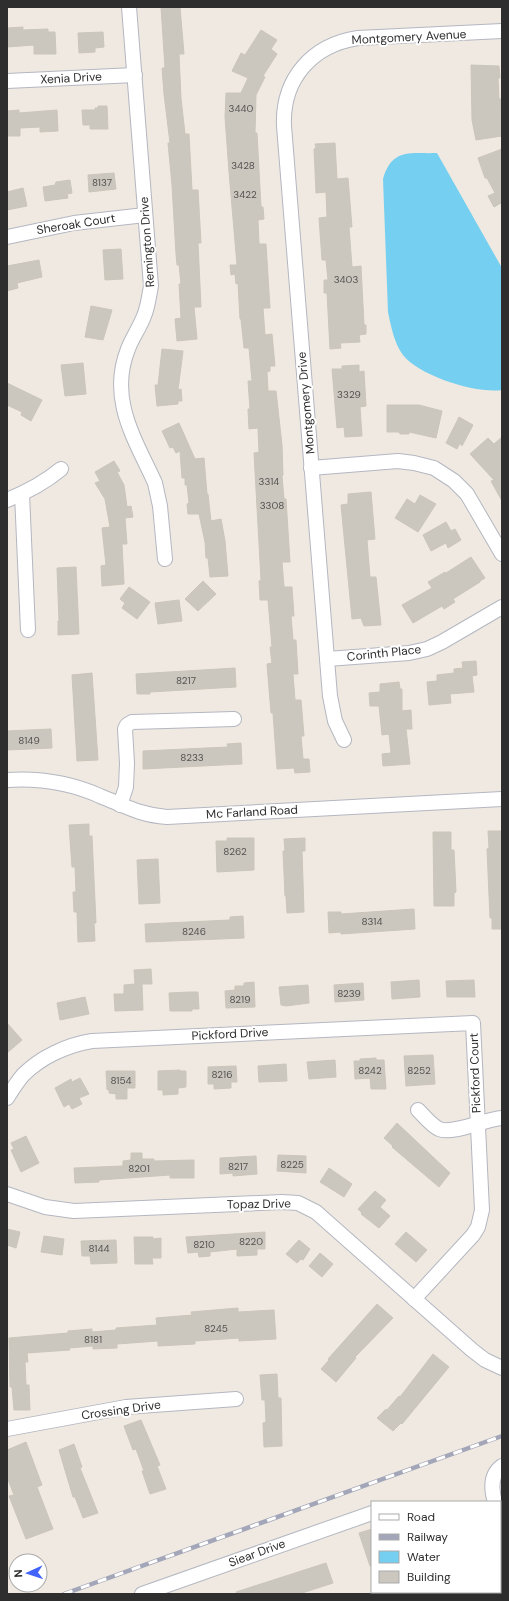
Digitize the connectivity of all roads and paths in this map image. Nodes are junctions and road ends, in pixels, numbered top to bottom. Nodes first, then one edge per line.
1 (129, 7) edge
2 (502, 32) edge
3 (302, 68) joint
4 (135, 75) junction
5 (7, 81) edge
6 (145, 215) junction
7 (7, 237) edge
8 (312, 468) junction
9 (61, 469) dead end
10 (22, 494) junction
11 (7, 500) edge
12 (502, 554) edge
13 (165, 559) dead end
14 (502, 607) edge
15 (28, 630) dead end
16 (327, 659) junction
17 (234, 719) dead end
18 (344, 740) dead end
19 (7, 780) edge
20 (502, 799) edge
21 (120, 805) junction
22 (473, 1023) joint
23 (7, 1098) edge
24 (418, 1110) dead end
25 (502, 1118) edge
26 (477, 1123) junction
27 (7, 1194) edge
28 (414, 1299) junction
29 (502, 1368) edge
30 (236, 1399) dead end
31 (7, 1429) edge
32 (498, 1470) edge
33 (495, 1501) edge
34 (371, 1513) edge
35 (142, 1594) edge

1 - 4 street, Remington Drive
2 - 3 street, Montgomery Avenue
3 - 8 street, Montgomery Drive
4 - 5 street, Xenia Drive
4 - 6 street, Remington Drive
6 - 7 street, Sheroak Court
6 - 13 street, Remington Drive
8 - 12 street
8 - 16 street, Montgomery Drive
9 - 10 street
10 - 11 street
10 - 15 street
14 - 16 street, Corinth Place
16 - 18 street, Montgomery Drive
17 - 21 street
19 - 21 street, Mc Farland Road
20 - 21 street, Mc Farland Road
22 - 23 street, Pickford Drive
22 - 26 street, Pickford Court
24 - 26 street, Pickford Court
25 - 26 street, Pickford Court
26 - 28 street, Pickford Court
27 - 28 street, Topaz Drive
28 - 29 street, Topaz Drive
30 - 31 street, Crossing Drive
32 - 33 street
34 - 35 street, Siear Drive

